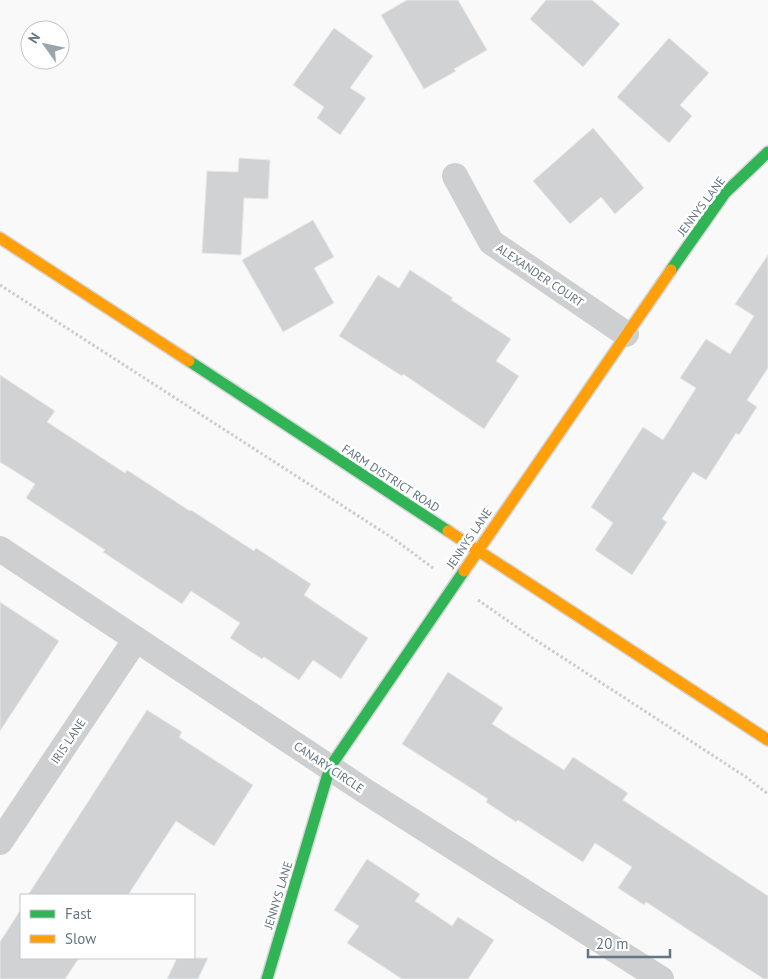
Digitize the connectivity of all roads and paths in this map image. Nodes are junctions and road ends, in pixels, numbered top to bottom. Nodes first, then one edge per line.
1 (768, 152) edge
2 (455, 176) dead end
3 (0, 238) edge
4 (0, 285) edge
5 (626, 334) junction
6 (0, 550) edge
7 (477, 551) junction
8 (455, 584) junction
9 (136, 639) junction
10 (768, 740) edge
11 (330, 767) junction
12 (768, 794) edge
13 (0, 842) edge
14 (267, 979) edge
15 (661, 979) edge

1 - 5 street, JENNYS LANE
2 - 5 street, ALEXANDER COURT
3 - 7 street, FARM DISTRICT ROAD
4 - 8 path
5 - 7 street, JENNYS LANE
6 - 9 street, CANARY CIRCLE
7 - 8 street, JENNYS LANE
7 - 10 street, FARM DISTRICT ROAD
8 - 11 street, JENNYS LANE
8 - 12 path
9 - 11 street, CANARY CIRCLE
9 - 13 street, IRIS LANE
11 - 14 street, JENNYS LANE
11 - 15 street, CANARY CIRCLE

